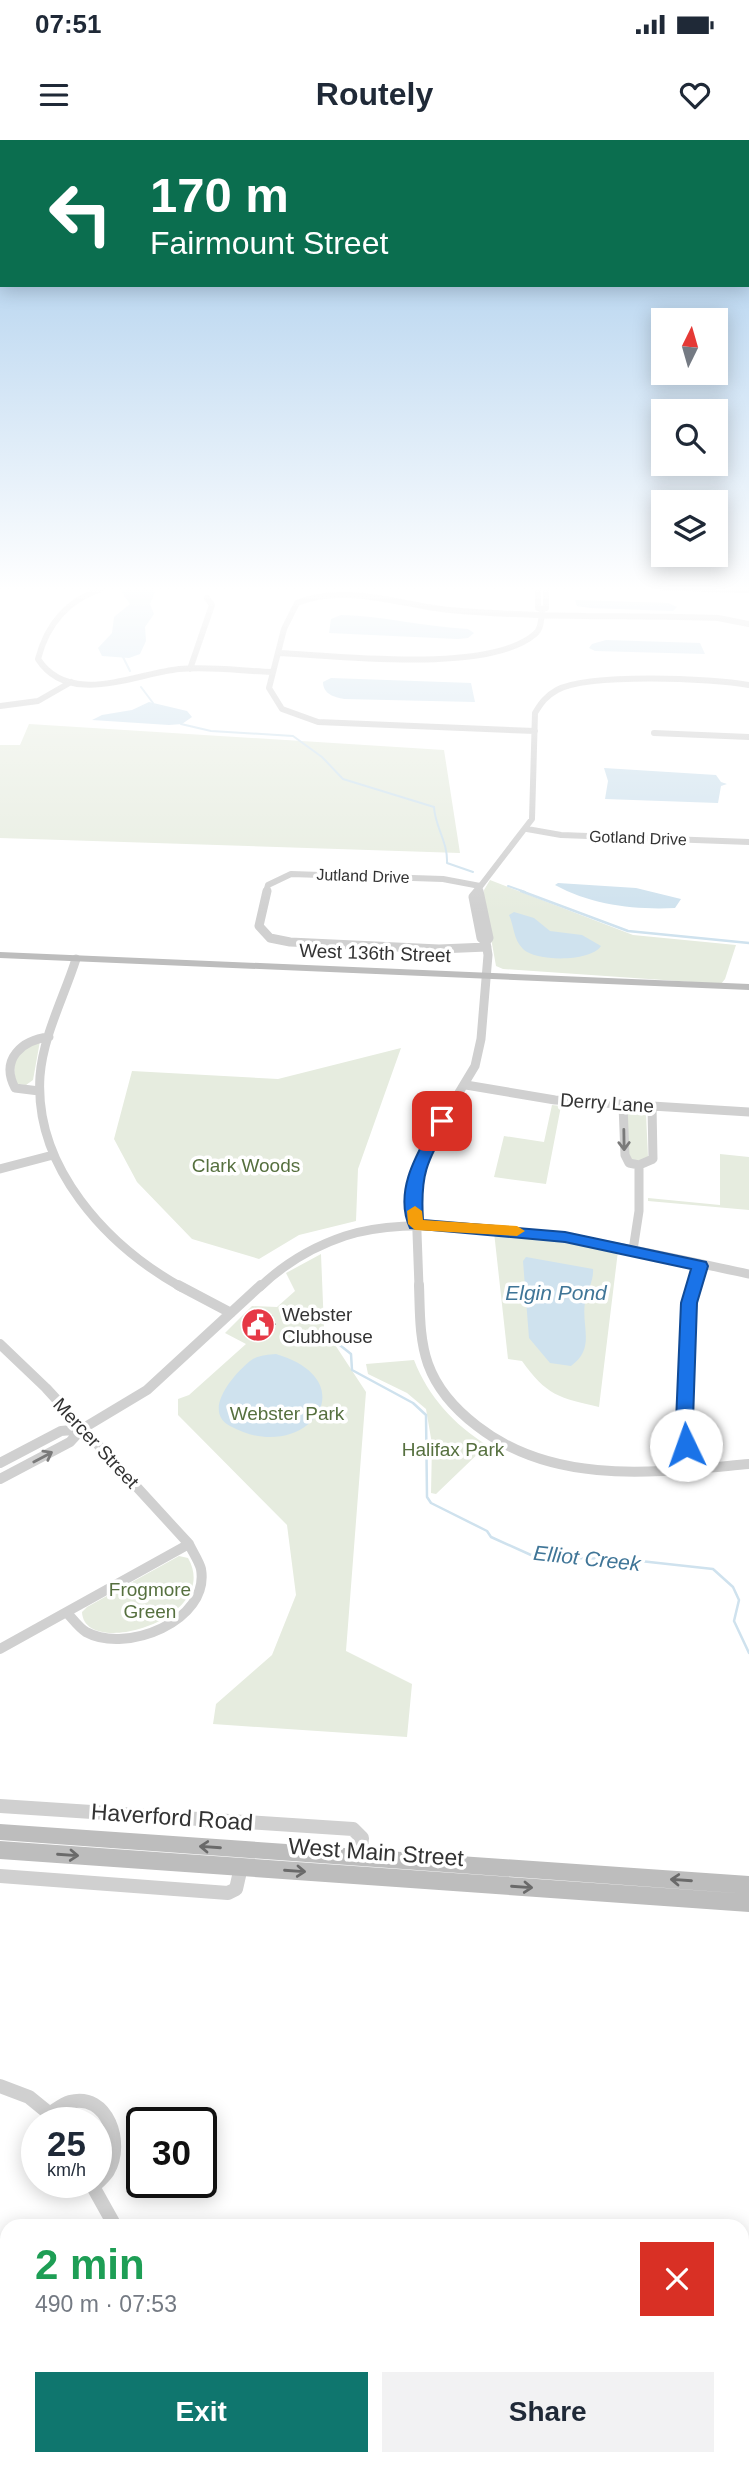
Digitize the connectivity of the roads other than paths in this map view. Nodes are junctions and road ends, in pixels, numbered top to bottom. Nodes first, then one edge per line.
1 (47, 698) edge
2 (272, 698) edge
3 (546, 698) edge
4 (0, 706) edge
5 (534, 731) junction
6 (654, 733) dead end
7 (749, 737) edge
8 (527, 829) junction
9 (749, 842) edge
10 (480, 888) junction
11 (486, 945) junction
12 (0, 955) edge
13 (76, 959) junction
14 (487, 975) junction
15 (749, 987) edge
16 (49, 1037) junction
17 (466, 1084) junction
18 (39, 1091) junction
19 (623, 1105) junction
20 (652, 1106) junction
21 (749, 1112) edge
22 (53, 1155) junction
23 (639, 1165) junction
24 (0, 1169) edge
25 (415, 1224) junction
26 (633, 1250) junction
27 (700, 1266) junction
28 (749, 1274) edge
29 (232, 1313) junction
30 (0, 1344) edge
31 (82, 1429) junction
32 (0, 1463) edge
33 (749, 1464) edge
34 (694, 1468) junction
35 (0, 1479) edge
36 (189, 1544) junction
37 (67, 1613) junction
38 (0, 1649) edge
39 (0, 1806) edge
40 (0, 1832) edge
41 (0, 1850) edge
42 (360, 1858) junction
43 (241, 1867) junction
44 (0, 1876) edge
45 (749, 1885) edge
46 (749, 1903) edge
47 (0, 2086) edge
48 (42, 2107) edge
49 (62, 2107) edge
50 (94, 2107) edge
51 (112, 2126) edge
52 (112, 2164) edge
53 (97, 2198) edge
54 (110, 2219) edge

1 - 4 street
2 - 5 street
3 - 5 street
5 - 8 street
6 - 7 street
8 - 9 street, Gotland Drive
8 - 10 street
10 - 11 street
10 - 11 street, Jutland Drive
11 - 14 street
12 - 13 street, West 136th Street
13 - 14 street, West 136th Street
13 - 16 street
14 - 15 street, West 136th Street
14 - 17 street
16 - 18 street
16 - 18 street
17 - 19 street, Derry Lane
17 - 25 street
18 - 22 street
19 - 20 street, Derry Lane
19 -> 23 street
20 - 21 street, Derry Lane
20 - 23 street
22 - 24 street
22 - 29 street
23 - 26 street
25 - 26 street
25 - 29 street
25 - 34 street
26 - 27 street
27 - 28 street
27 - 34 street
29 - 31 street
30 - 31 street, Mercer Street
31 - 32 street
35 -> 31 street
31 - 36 street, Mercer Street
33 - 34 street
36 - 37 street
36 - 37 street
37 - 38 street
39 - 42 street, Haverford Road
42 -> 40 street, West Main Street
41 -> 43 street, West Main Street
45 -> 42 street, West Main Street
43 - 44 street
43 -> 46 street, West Main Street
47 - 48 street
49 - 50 street
51 - 52 street
53 - 54 street

